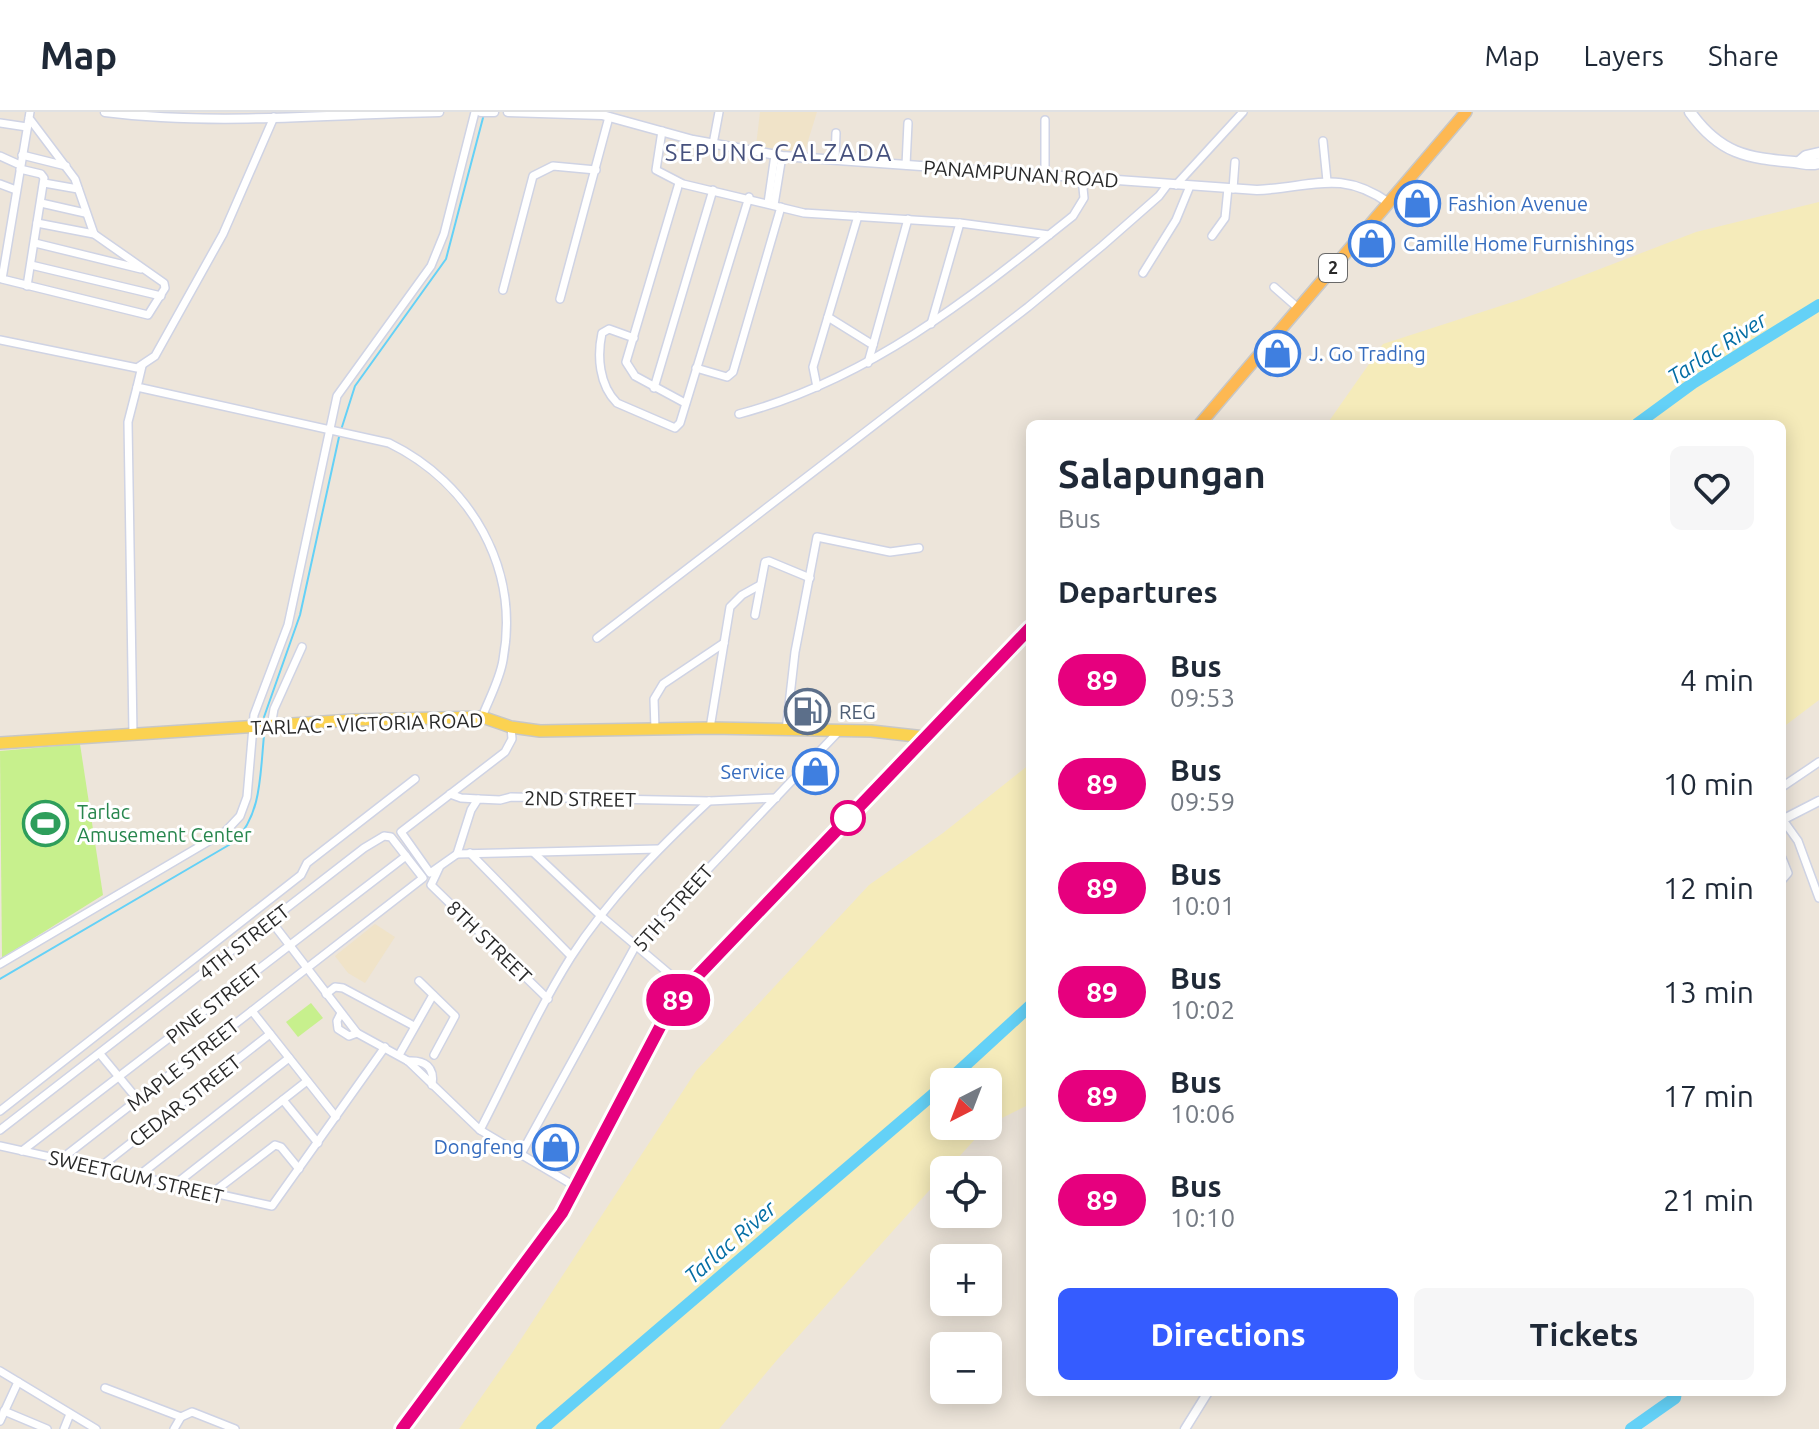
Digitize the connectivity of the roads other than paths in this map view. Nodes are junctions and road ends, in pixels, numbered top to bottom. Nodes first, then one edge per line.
1 (105, 112) edge
2 (439, 112) edge
3 (475, 112) edge
4 (484, 112) edge
5 (494, 112) edge
6 (508, 112) edge
7 (719, 112) edge
8 (1243, 112) edge
9 (1466, 112) edge
10 (1690, 112) edge
11 (286, 114) edge
12 (29, 115) edge
13 (605, 115) edge
14 (629, 116) edge
15 (274, 117) junction
16 (1045, 120) dead end
17 (0, 123) edge
18 (908, 123) dead end
19 (27, 127) junction
20 (662, 131) junction
21 (836, 133) dead end
22 (1323, 141) dead end
23 (713, 144) junction
24 (1819, 153) edge
25 (22, 155) junction
26 (0, 156) edge
27 (778, 156) junction
28 (835, 160) junction
29 (1235, 162) dead end
30 (1799, 162) junction
31 (1819, 163) edge
32 (906, 165) junction
33 (66, 166) junction
34 (20, 167) junction
35 (596, 170) junction
36 (1045, 175) junction
37 (1082, 178) junction
38 (1327, 181) junction
39 (44, 183) junction
40 (679, 183) junction
41 (0, 184) edge
42 (1172, 184) junction
43 (1190, 186) junction
44 (1230, 188) junction
45 (78, 189) junction
46 (16, 190) junction
47 (713, 190) junction
48 (749, 197) junction
49 (41, 203) junction
50 (1389, 203) junction
51 (774, 205) junction
52 (85, 213) junction
53 (858, 216) junction
54 (908, 219) junction
55 (37, 223) junction
56 (960, 223) junction
57 (94, 234) junction
58 (1049, 235) junction
59 (1212, 236) dead end
60 (35, 243) junction
61 (31, 265) junction
62 (147, 270) junction
63 (1143, 273) dead end
64 (27, 286) junction
65 (1274, 287) dead end
66 (503, 290) dead end
67 (161, 296) junction
68 (560, 299) dead end
69 (1298, 308) junction
70 (828, 317) junction
71 (930, 326) junction
72 (634, 338) junction
73 (0, 340) edge
74 (873, 345) junction
75 (868, 363) junction
76 (142, 366) junction
77 (696, 368) junction
78 (137, 387) junction
79 (817, 387) junction
80 (654, 388) junction
81 (685, 403) junction
82 (739, 414) dead end
83 (1203, 420) edge
84 (335, 431) junction
85 (919, 548) dead end
86 (810, 578) junction
87 (760, 585) junction
88 (755, 615) dead end
89 (1026, 632) edge
90 (597, 638) dead end
91 (724, 643) junction
92 (302, 647) dead end
93 (482, 717) junction
94 (271, 726) junction
95 (253, 727) junction
96 (511, 727) junction
97 (710, 728) junction
98 (655, 729) junction
99 (786, 731) junction
100 (839, 731) junction
101 (133, 734) junction
102 (925, 737) junction
103 (0, 743) edge
104 (1819, 762) edge
105 (415, 779) dead end
106 (1786, 784) edge
107 (450, 794) junction
108 (776, 798) junction
109 (478, 799) junction
110 (709, 801) junction
111 (1819, 801) edge
112 (1786, 818) edge
113 (1786, 825) edge
114 (658, 849) junction
115 (470, 853) junction
116 (534, 853) junction
117 (457, 854) junction
118 (406, 856) junction
119 (440, 867) junction
120 (426, 876) junction
121 (1819, 898) edge
122 (601, 916) junction
123 (271, 921) junction
124 (636, 945) junction
125 (289, 946) junction
126 (571, 956) junction
127 (0, 964) edge
128 (306, 969) junction
129 (419, 981) dead end
130 (686, 988) junction
131 (326, 994) junction
132 (433, 995) junction
133 (548, 999) junction
134 (252, 1011) junction
135 (341, 1013) junction
136 (414, 1026) junction
137 (357, 1033) junction
138 (270, 1034) junction
139 (385, 1047) junction
140 (100, 1054) junction
141 (399, 1055) junction
142 (434, 1055) dead end
143 (289, 1058) junction
144 (408, 1061) junction
145 (119, 1077) junction
146 (307, 1081) junction
147 (432, 1085) junction
148 (138, 1100) junction
149 (283, 1100) junction
150 (0, 1111) edge
151 (336, 1117) junction
152 (0, 1130) edge
153 (480, 1130) junction
154 (318, 1143) junction
155 (0, 1146) edge
156 (22, 1151) junction
157 (521, 1154) junction
158 (60, 1160) junction
159 (99, 1168) junction
160 (299, 1169) junction
161 (137, 1177) junction
162 (173, 1186) junction
163 (578, 1188) junction
164 (211, 1194) junction
165 (0, 1371) edge
166 (18, 1382) junction
167 (105, 1388) dead end
168 (1206, 1396) edge
169 (4, 1411) junction
170 (70, 1414) junction
171 (181, 1417) junction
172 (212, 1419) junction
173 (0, 1421) edge
174 (47, 1429) edge
175 (64, 1429) edge
176 (95, 1429) edge
177 (174, 1429) edge
178 (207, 1429) edge
179 (235, 1429) edge
180 (402, 1429) edge
181 (1185, 1429) edge

1 - 15 street
2 - 11 street
3 - 84 street
4 - 5 street
6 - 13 street, PANAMPUNAN ROAD
7 - 23 street
8 - 42 street
9 - 50 highway, 2
10 - 30 main road
11 - 15 street
12 - 19 street
12 - 33 street
13 - 14 street, PANAMPUNAN ROAD
13 - 35 street
14 - 20 street, PANAMPUNAN ROAD
15 - 76 street
16 - 36 street
17 - 19 street
18 - 32 street
19 - 25 street
20 - 23 street, PANAMPUNAN ROAD
20 - 40 street
21 - 28 street
22 - 38 street
23 - 27 street, PANAMPUNAN ROAD
24 - 30 main road
25 - 33 street
25 - 34 street
26 - 34 street
27 - 28 street, PANAMPUNAN ROAD
27 - 51 street
28 - 32 street, PANAMPUNAN ROAD
29 - 44 street
30 - 31 main road
32 - 36 street, PANAMPUNAN ROAD
33 - 45 street
34 - 39 street
34 - 46 street
35 - 66 street
35 - 68 street
36 - 37 street, PANAMPUNAN ROAD
37 - 42 street, PANAMPUNAN ROAD
37 - 58 street
38 - 44 street, PANAMPUNAN ROAD
38 - 50 street, PANAMPUNAN ROAD
39 - 45 street
39 - 49 street
40 - 47 street
40 - 72 street
41 - 46 street
42 - 43 street, PANAMPUNAN ROAD
42 - 90 street
43 - 44 street, PANAMPUNAN ROAD
43 - 63 street
44 - 59 street
45 - 52 street
46 - 64 street
47 - 48 street
47 - 80 street
48 - 51 street
48 - 77 street
49 - 52 street
49 - 55 street
50 - 69 highway, 2
51 - 53 street
51 - 77 street
52 - 57 street
53 - 54 street
53 - 70 street
54 - 56 street
54 - 74 street
55 - 57 street
55 - 60 street
56 - 58 street
56 - 71 street
57 - 62 street
58 - 71 street
60 - 61 street
60 - 62 street
61 - 64 street
61 - 67 street
62 - 67 street
64 - 67 street
65 - 69 street
69 - 83 highway, 2
70 - 74 street
70 - 79 street
71 - 75 street
72 - 80 street
72 - 81 street
73 - 76 street
74 - 75 street
75 - 79 street
76 - 78 street
77 - 81 street
78 - 84 street
78 - 101 street
79 - 82 street
80 - 81 street
84 - 93 street
84 - 95 street
85 - 86 street
86 - 87 street
86 - 99 street
87 - 88 street
87 - 91 street
89 - 102 highway
91 - 97 street
91 - 98 street
92 - 94 street
93 - 94 main road, TARLAC - VICTORIA ROAD
93 - 96 main road, TARLAC - VICTORIA ROAD
94 - 95 main road, TARLAC - VICTORIA ROAD
95 - 101 main road, TARLAC - VICTORIA ROAD
95 - 127 street
96 - 98 main road, TARLAC - VICTORIA ROAD
96 - 107 street
97 - 98 main road, TARLAC - VICTORIA ROAD
97 - 99 main road, TARLAC - VICTORIA ROAD
99 - 100 main road, TARLAC - VICTORIA ROAD
100 - 102 main road, TARLAC - VICTORIA ROAD
100 - 108 street, 5TH STREET
101 - 103 main road, TARLAC - VICTORIA ROAD
102 - 130 highway
104 - 106 street
105 - 150 street
107 - 109 street, 2ND STREET
107 - 120 street
108 - 110 street, 2ND STREET
108 - 124 street, 5TH STREET
109 - 110 street, 2ND STREET
109 - 117 street
110 - 114 street
111 - 112 street
113 - 121 street
114 - 116 street
114 - 122 street
115 - 116 street
115 - 117 street
115 - 126 street
116 - 122 street
117 - 119 street
118 - 120 street
118 - 123 street, 4TH STREET
118 - 125 street, PINE STREET
119 - 120 street
119 - 133 street, 8TH STREET
120 - 128 street
122 - 124 street
122 - 126 street
123 - 125 street
123 - 140 street, 4TH STREET
124 - 130 street
124 - 157 street, 5TH STREET
125 - 128 street
125 - 145 street, PINE STREET
126 - 133 street
128 - 131 street
128 - 134 street, MAPLE STREET
129 - 132 street
130 - 163 highway
131 - 135 street
131 - 136 street
132 - 136 street
132 - 142 street
133 - 153 street
134 - 138 street
134 - 148 street, MAPLE STREET
135 - 137 street
135 - 137 street
136 - 141 street
137 - 139 street
138 - 143 street
138 - 159 street, CEDAR STREET
139 - 141 street
139 - 151 street
140 - 145 street
140 - 152 street, 4TH STREET
141 - 144 street
143 - 146 street
143 - 161 street
144 - 147 street
144 - 147 street
145 - 148 street
145 - 156 street, PINE STREET
146 - 149 street
146 - 151 street
147 - 153 street
148 - 158 street, MAPLE STREET
149 - 154 street
149 - 162 street
151 - 154 street
153 - 157 street
154 - 160 street
155 - 156 street, SWEETGUM STREET
156 - 158 street, SWEETGUM STREET
157 - 163 street
158 - 159 street, SWEETGUM STREET
159 - 161 street, SWEETGUM STREET
160 - 164 street, SWEETGUM STREET
160 - 164 street
161 - 162 street, SWEETGUM STREET
162 - 164 street, SWEETGUM STREET
163 - 180 highway
165 - 166 street
166 - 169 street
166 - 170 street
167 - 171 street
168 - 181 street
169 - 173 street
169 - 174 street
170 - 175 street
170 - 176 street
171 - 172 street
171 - 177 street
172 - 178 street
172 - 179 street

